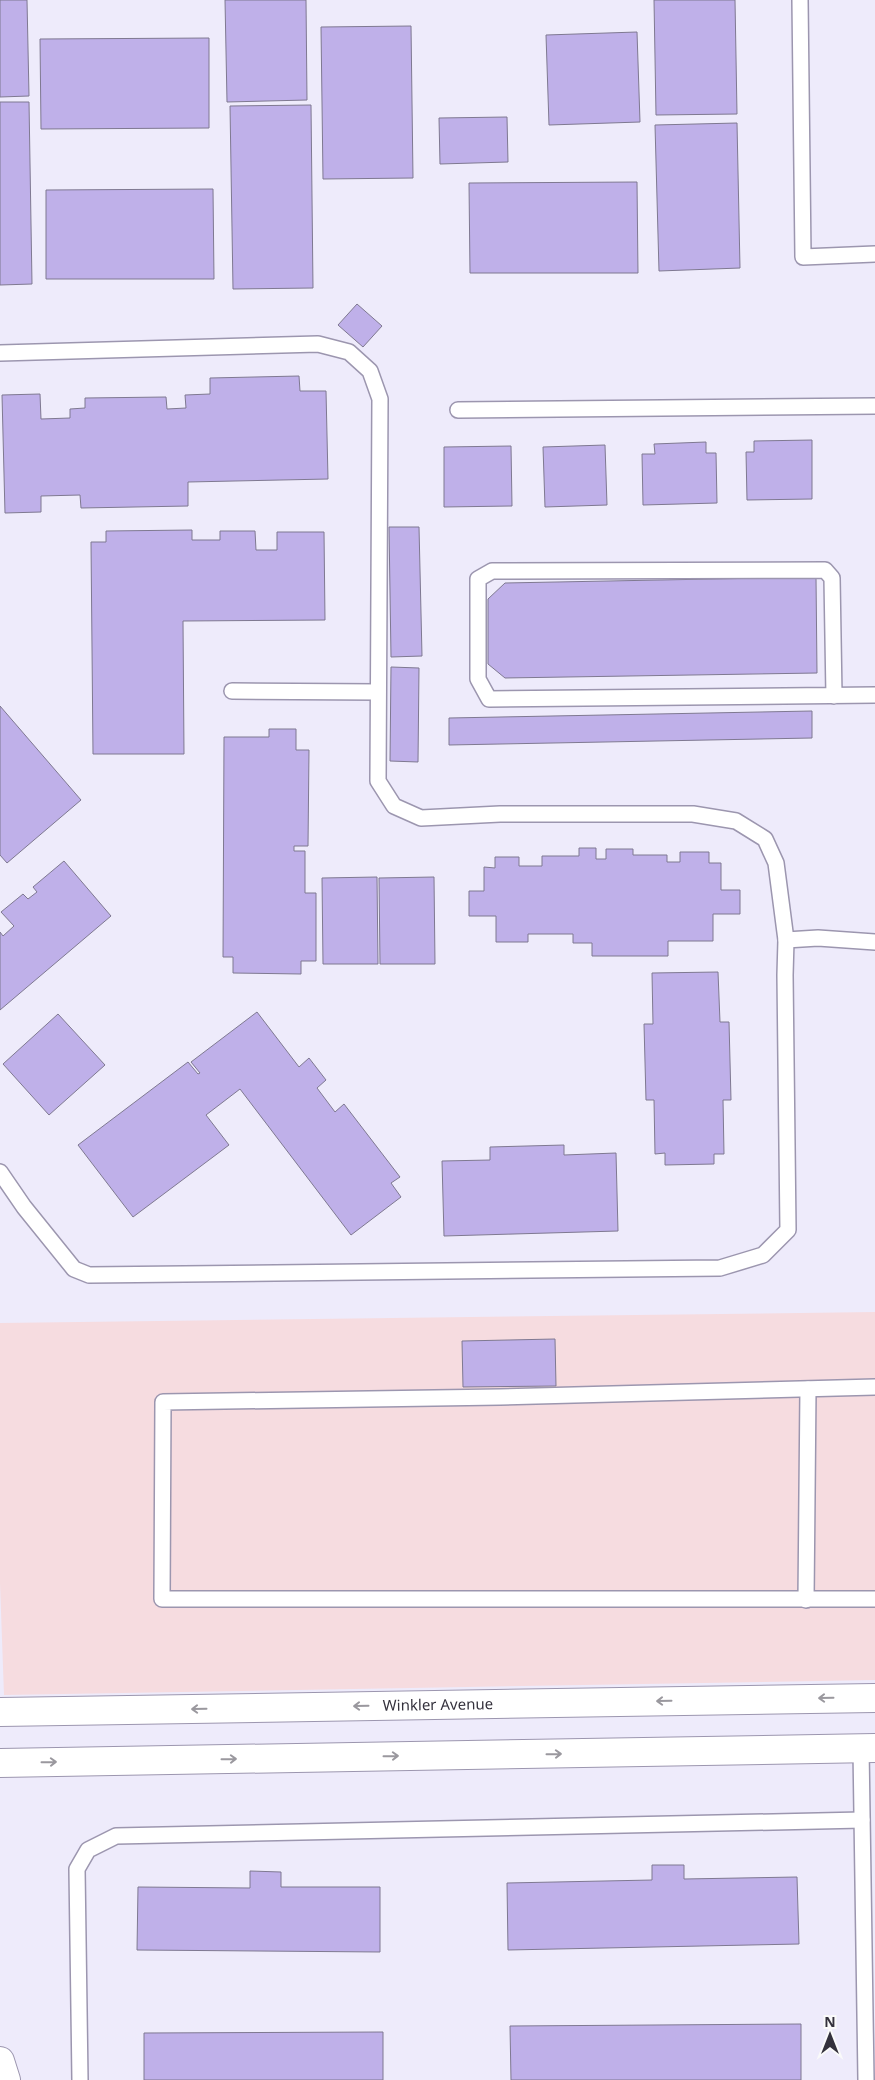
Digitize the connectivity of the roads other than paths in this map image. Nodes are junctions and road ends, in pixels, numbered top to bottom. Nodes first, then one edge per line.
1 (800, 0) edge
2 (875, 254) edge
3 (0, 353) edge
4 (875, 406) edge
5 (458, 410) dead end
6 (232, 691) dead end
7 (378, 692) junction
8 (875, 695) edge
9 (834, 696) junction
10 (786, 940) junction
11 (875, 942) edge
12 (0, 1172) edge
13 (875, 1387) edge
14 (808, 1389) junction
15 (875, 1599) edge
16 (806, 1600) junction
17 (875, 1698) edge
18 (0, 1712) edge
19 (870, 1745) edge
20 (0, 1763) edge
21 (862, 1820) junction
22 (0, 2061) edge
23 (6, 2080) edge
24 (80, 2080) edge
25 (866, 2080) edge

1 - 2 lane
3 - 7 lane
4 - 5 lane
6 - 7 lane
7 - 10 lane
8 - 9 lane
9 - 9 lane
10 - 11 lane
10 - 12 lane
13 - 14 lane
14 - 16 lane
14 - 16 lane
15 - 16 lane
17 -> 18 street, Winkler Avenue
20 -> 19 street
19 - 21 lane
21 - 24 lane
21 - 25 lane
22 - 23 street

